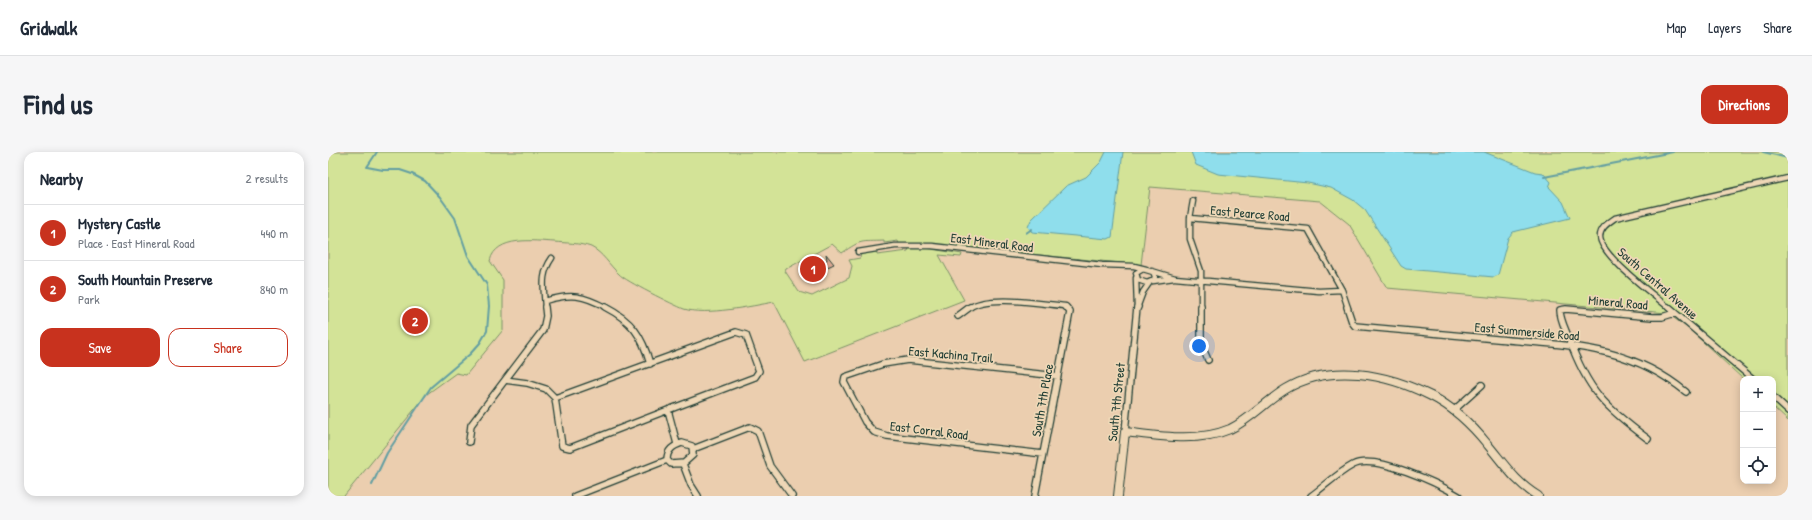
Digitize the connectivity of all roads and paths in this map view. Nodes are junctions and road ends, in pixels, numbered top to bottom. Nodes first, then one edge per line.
1 (1788, 178) edge
2 (1193, 201) dead end
3 (1190, 218) junction
4 (858, 252) dead end
5 (552, 258) dead end
6 (1123, 266) junction
7 (1146, 269) junction
8 (1152, 271) junction
9 (1136, 275) junction
10 (1174, 278) junction
11 (1202, 281) junction
12 (1151, 282) junction
13 (1342, 290) junction
14 (545, 301) junction
15 (1137, 310) junction
16 (1675, 312) junction
17 (958, 316) dead end
18 (1572, 346) junction
19 (1208, 360) dead end
20 (650, 364) junction
21 (1058, 376) junction
22 (1750, 376) edge
23 (845, 377) joint
24 (505, 380) junction
25 (1482, 385) dead end
26 (1686, 392) dead end
27 (555, 398) junction
28 (1776, 400) edge
29 (668, 410) junction
30 (1453, 411) junction
31 (1788, 411) edge
32 (1124, 432) junction
33 (1648, 439) dead end
34 (469, 442) dead end
35 (677, 444) junction
36 (693, 449) junction
37 (1043, 454) junction
38 (667, 460) junction
39 (682, 464) junction
40 (1533, 495) edge
41 (575, 496) edge
42 (698, 496) edge
43 (792, 496) edge
44 (1035, 496) edge
45 (1118, 496) edge
46 (1312, 496) edge
47 (1459, 496) edge

1 - 16 street, South Central Avenue
2 - 3 street
3 - 11 street
3 - 13 street, East Pearce Road
4 - 6 street, East Mineral Road
5 - 14 street
6 - 7 street, East Mineral Road
6 - 9 street, East Mineral Road
7 - 8 street
7 - 9 street
8 - 10 street
8 - 12 street, South 7th Street
9 - 12 street
9 - 15 street, South 7th Street
10 - 11 street
10 - 12 street
11 - 13 street
11 - 19 street
12 - 15 street, South 7th Street
13 - 18 street, East Summerside Road
14 - 20 street
14 - 24 street
15 - 32 street, South 7th Street
16 - 18 street, Mineral Road
16 - 22 street, South Central Avenue
17 - 21 street, South 7th Place
18 - 26 street, East Summerside Road
18 - 33 street
20 - 27 street
20 - 29 street
21 - 23 street, East Kachina Trail
21 - 37 street, South 7th Place
23 - 37 street, East Corral Road
24 - 27 street
24 - 34 street
25 - 30 street
27 - 29 street
28 - 31 street
29 - 35 street
30 - 32 street
30 - 40 street
32 - 45 street, South 7th Street
35 - 36 street
35 - 38 street
36 - 39 street
36 - 43 street
37 - 44 street, South 7th Place
38 - 39 street
38 - 41 street
39 - 42 street
46 - 47 street

